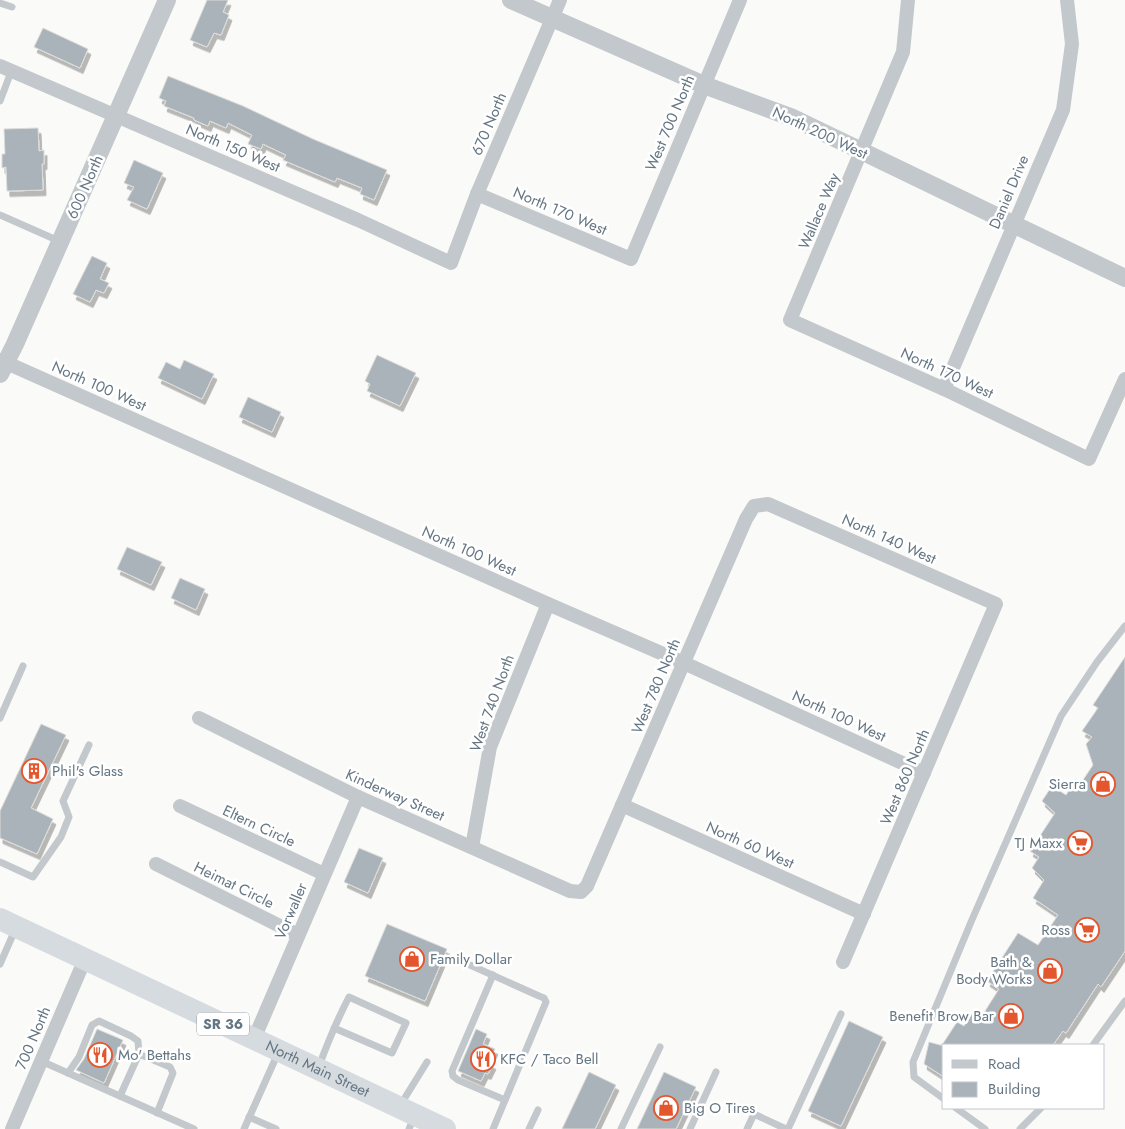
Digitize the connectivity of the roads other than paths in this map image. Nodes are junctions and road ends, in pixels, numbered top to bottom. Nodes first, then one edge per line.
1 (167, 0) edge
2 (511, 0) edge
3 (560, 0) edge
4 (740, 0) edge
5 (908, 0) edge
6 (1068, 0) edge
7 (0, 3) edge
8 (12, 7) dead end
9 (552, 18) junction
10 (6, 69) edge
11 (704, 85) junction
12 (0, 101) edge
13 (116, 116) junction
14 (861, 152) junction
15 (477, 194) junction
16 (0, 214) edge
17 (1013, 224) junction
18 (61, 242) junction
19 (630, 259) joint
20 (451, 263) joint
21 (1125, 278) edge
22 (790, 320) joint
23 (2, 365) edge
24 (1125, 379) edge
25 (944, 389) junction
26 (768, 504) joint
27 (548, 604) junction
28 (996, 604) joint
29 (1125, 626) edge
30 (684, 663) junction
31 (23, 666) dead end
32 (0, 718) edge
33 (199, 718) dead end
34 (89, 746) dead end
35 (924, 773) junction
36 (358, 797) junction
37 (622, 805) junction
38 (180, 806) dead end
39 (472, 846) junction
40 (0, 862) edge
41 (156, 864) dead end
42 (324, 874) junction
43 (581, 892) joint
44 (864, 914) junction
45 (8, 923) edge
46 (298, 935) junction
47 (85, 959) junction
48 (843, 962) dead end
49 (0, 964) edge
50 (470, 964) dead end
51 (492, 975) junction
52 (1125, 1002) edge
53 (841, 1014) dead end
54 (334, 1028) junction
55 (254, 1038) junction
56 (1094, 1044) edge
57 (660, 1047) dead end
58 (279, 1050) junction
59 (140, 1054) junction
60 (41, 1061) junction
61 (427, 1062) dead end
62 (318, 1069) junction
63 (716, 1072) dead end
64 (68, 1073) junction
65 (120, 1096) junction
66 (942, 1097) edge
67 (505, 1100) junction
68 (957, 1109) edge
69 (1040, 1109) edge
70 (538, 1110) dead end
71 (157, 1112) junction
72 (249, 1117) junction
73 (408, 1117) edge
74 (12, 1129) edge
75 (194, 1129) edge
76 (244, 1129) edge
77 (276, 1129) edge
78 (445, 1129) edge
79 (493, 1129) edge
80 (529, 1129) edge
81 (621, 1129) edge
82 (690, 1129) edge
83 (747, 1129) edge
84 (787, 1129) edge
85 (986, 1129) edge
86 (1020, 1129) edge

1 - 13 street, 600 North
2 - 9 street, North 200 West
3 - 9 street, 670 North
4 - 11 street, West 700 North
5 - 14 street, Wallace Way
6 - 17 street, Daniel Drive
7 - 8 lane
9 - 11 street, North 200 West
9 - 15 street, 670 North
10 - 12 lane
10 - 13 street, North 150 West
11 - 14 street, North 200 West
11 - 19 street, West 700 North
13 - 18 street, 600 North
13 - 20 street, North 150 West
14 - 17 street, North 200 West
14 - 22 street, Wallace Way
15 - 19 street, North 170 West
15 - 20 street, 670 North
16 - 18 lane
17 - 21 street, North 200 West
17 - 25 street, Daniel Drive
18 - 23 street, 600 North
22 - 25 street, North 170 West
23 - 27 street, North 100 West
24 - 25 street, North 170 West
26 - 28 street, North 140 West
26 - 30 street, West 780 North
27 - 30 street, North 100 West
27 - 39 street, West 740 North
28 - 35 street, West 860 North
29 - 66 lane
30 - 35 street, North 100 West
30 - 37 street, West 780 North
31 - 32 lane
33 - 36 street, Kinderway Street
34 - 40 lane
35 - 44 street, West 860 North
36 - 39 street, Kinderway Street
36 - 42 street, Vorwaller
37 - 43 street, West 780 North
37 - 44 street, North 60 West
38 - 42 street, Eltern Circle
39 - 43 street, Kinderway Street
41 - 46 street, Heimat Circle
42 - 46 street, Vorwaller
44 - 48 street, West 860 North
45 - 47 highway, North Main Street / SR 36
45 - 49 lane
46 - 55 street, Vorwaller
47 - 55 highway, North Main Street / SR 36
47 - 60 street, 700 North
50 - 51 lane
51 - 67 lane
51 - 67 lane
52 - 56 lane
53 - 84 lane
54 - 54 lane
54 - 62 lane
55 - 58 highway, North Main Street / SR 36
57 - 81 lane
58 - 62 highway, North Main Street / SR 36
58 - 72 lane
59 - 64 lane
59 - 65 lane
59 - 71 lane
60 - 64 lane
60 - 74 street, 700 North
61 - 73 lane
62 - 73 highway, North Main Street / SR 36
63 - 82 lane
64 - 65 lane
65 - 71 lane
67 - 79 lane
68 - 85 lane
69 - 86 lane
70 - 80 lane
71 - 75 lane
72 - 76 lane
72 - 77 lane
73 - 78 highway, North Main Street / SR 36
83 - 84 lane

